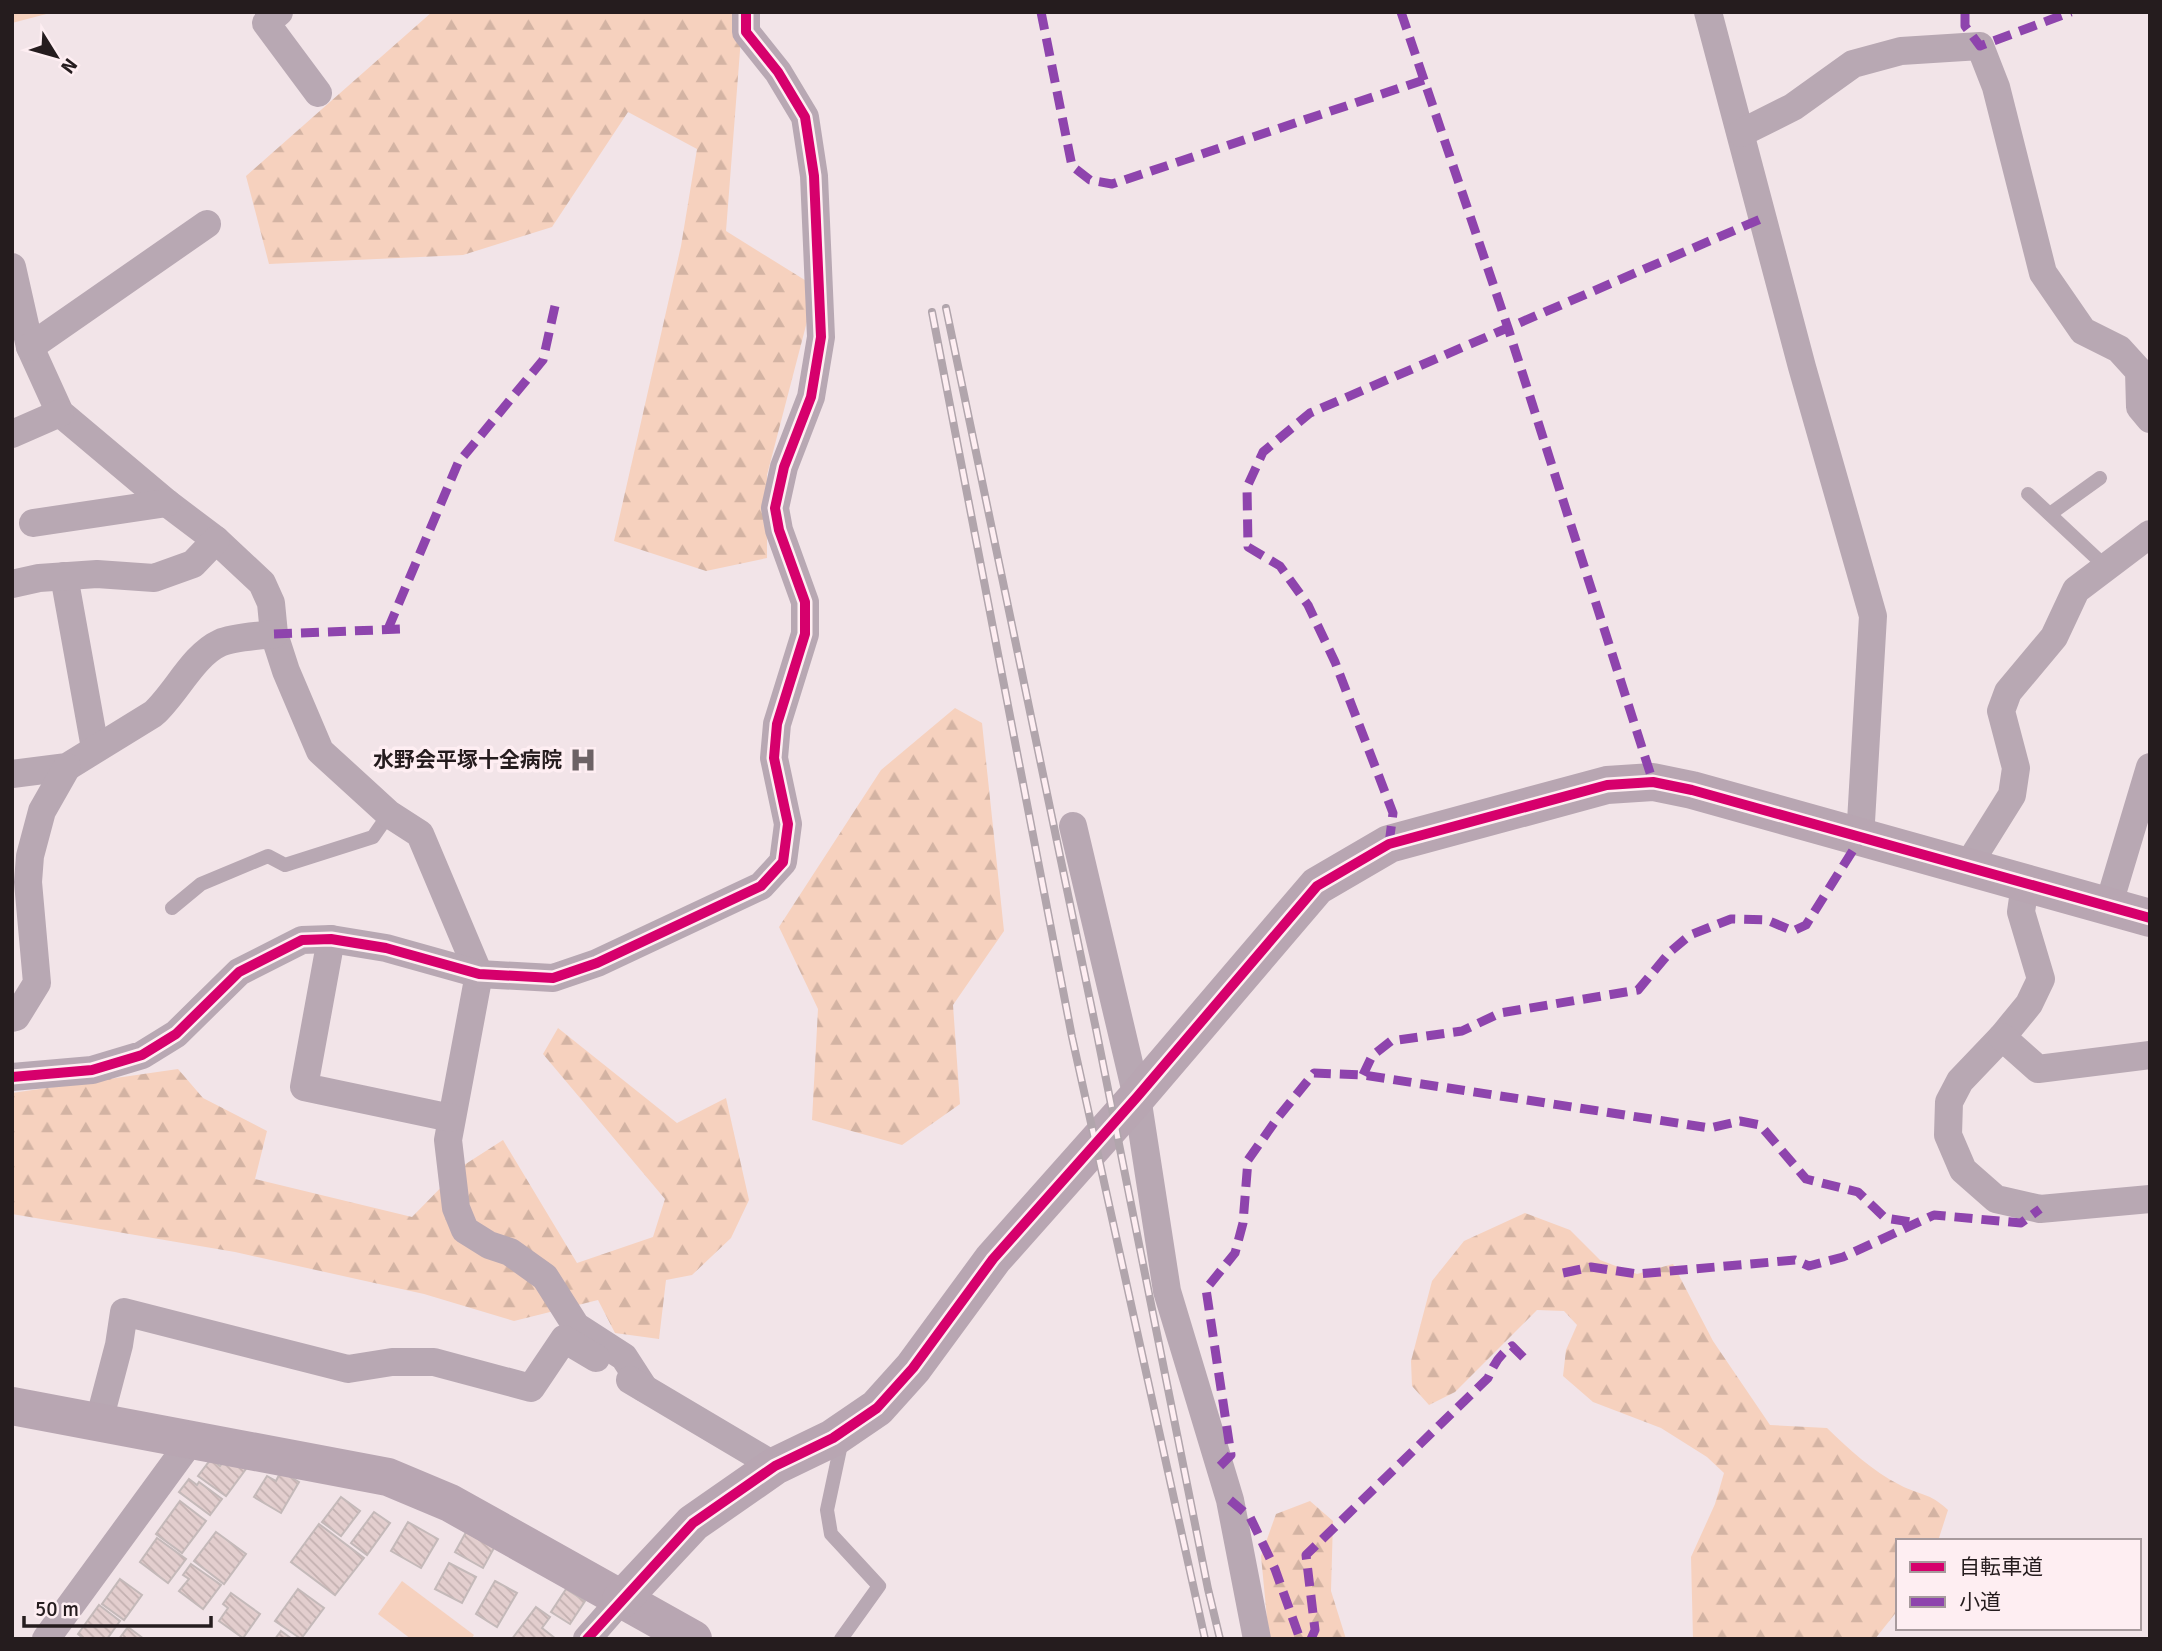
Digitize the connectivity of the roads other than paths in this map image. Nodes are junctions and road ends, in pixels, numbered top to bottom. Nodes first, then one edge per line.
1 (279, 12) edge
2 (746, 12) edge
3 (1708, 12) edge
4 (318, 93) dead end
5 (1741, 133) junction
6 (206, 225) dead end
7 (13, 274) edge
8 (30, 347) junction
9 (60, 413) junction
10 (2150, 419) edge
11 (12, 434) edge
12 (2100, 478) dead end
13 (2028, 494) dead end
14 (167, 503) junction
15 (2050, 514) junction
16 (33, 523) dead end
17 (2150, 534) edge
18 (216, 540) junction
19 (2106, 567) junction
20 (64, 576) junction
21 (12, 584) edge
22 (274, 634) junction
23 (95, 748) junction
24 (66, 767) junction
25 (2150, 767) edge
26 (12, 775) edge
27 (389, 814) junction
28 (1073, 825) dead end
29 (1860, 839) junction
30 (1967, 867) junction
31 (2025, 884) junction
32 (2108, 907) junction
33 (172, 908) dead end
34 (2150, 918) edge
35 (331, 939) junction
36 (479, 974) junction
37 (13, 1016) edge
38 (2003, 1037) junction
39 (2150, 1055) edge
40 (12, 1077) edge
41 (1137, 1097) junction
42 (451, 1118) junction
43 (2150, 1199) edge
44 (644, 1388) junction
45 (12, 1406) edge
46 (99, 1421) junction
47 (193, 1438) junction
48 (833, 1438) junction
49 (775, 1466) junction
50 (621, 1600) junction
51 (46, 1639) edge
52 (587, 1639) edge
53 (693, 1639) edge
54 (841, 1639) edge
55 (1257, 1639) edge

1 - 4 street
2 - 36 street
3 - 5 street
5 - 10 street
5 - 29 street
6 - 8 street
7 - 8 street
8 - 9 street
9 - 11 street
9 - 14 street
12 - 15 lane
13 - 15 lane
14 - 16 street
14 - 18 street
15 - 19 lane
17 - 19 street
18 - 20 street
18 - 22 street
19 - 30 street
20 - 21 street
20 - 23 street
22 - 23 street
22 - 27 street
23 - 24 street
24 - 26 street
24 - 37 street
25 - 32 street
27 - 33 lane
27 - 36 street
28 - 41 street
29 - 30 street
29 - 41 street
30 - 31 street
31 - 32 street
31 - 38 street
32 - 34 street
35 - 36 street
35 - 40 street
35 - 42 street
36 - 42 street
38 - 39 street
38 - 43 street
41 - 48 street
41 - 55 street
42 - 44 street
44 - 46 street
44 - 49 street
45 - 46 street
46 - 47 street
47 - 50 street
47 - 51 street
48 - 49 street
48 - 54 lane
49 - 50 street
50 - 52 street
50 - 53 street

